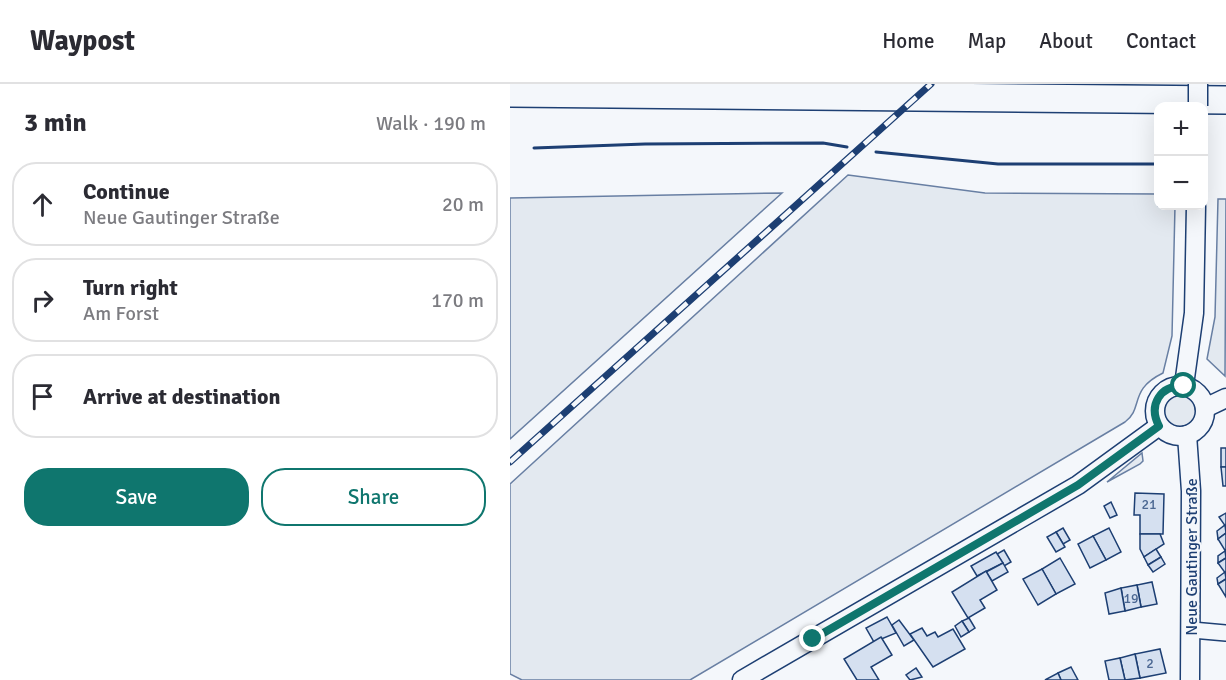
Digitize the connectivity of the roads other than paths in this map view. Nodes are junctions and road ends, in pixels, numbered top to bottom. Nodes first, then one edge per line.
1 (1198, 84) edge
2 (510, 93) edge
3 (1226, 100) edge
4 (1198, 102) edge
5 (1196, 210) edge
6 (1184, 386) junction
7 (1226, 398) edge
8 (1205, 408) junction
9 (1159, 426) junction
10 (1187, 435) junction
11 (1192, 630) junction
12 (1226, 633) edge
13 (742, 680) edge
14 (1190, 680) edge

1 - 4 street, bridge
2 - 3 highway
5 - 6 street
6 - 8 street
6 - 9 street
7 - 8 street
8 - 10 street
9 - 10 street
9 - 13 street
10 - 11 street, Neue Gautinger Straße
11 - 12 street
11 - 14 street, Neue Gautinger Straße

